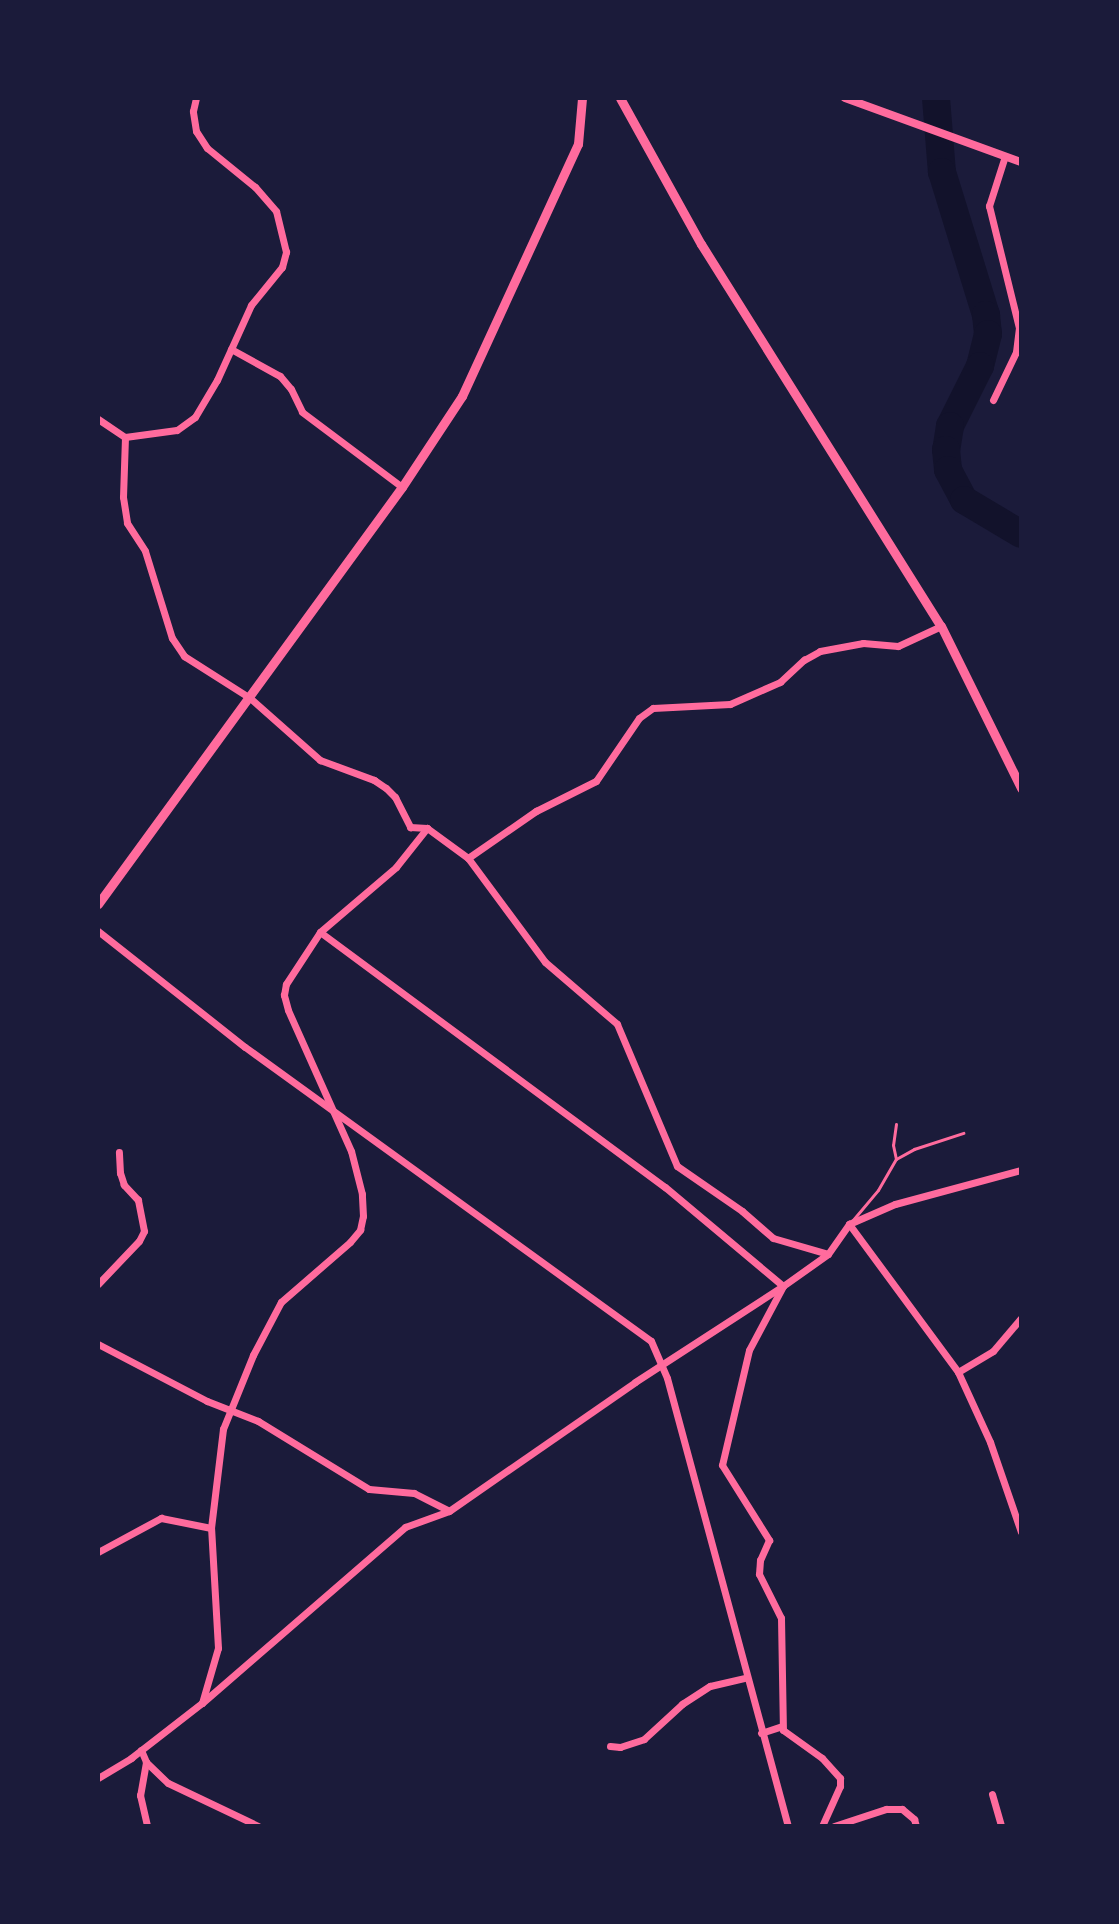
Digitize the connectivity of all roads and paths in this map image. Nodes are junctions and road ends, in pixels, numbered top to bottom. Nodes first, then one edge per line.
1 (196, 98) edge
2 (582, 98) edge
3 (620, 98) edge
4 (846, 98) edge
5 (1005, 156) junction
6 (1021, 162) edge
7 (231, 349) junction
8 (993, 400) dead end
9 (98, 419) edge
10 (125, 437) junction
11 (402, 487) junction
12 (941, 626) junction
13 (250, 698) junction
14 (1021, 788) edge
15 (427, 828) junction
16 (468, 858) junction
17 (102, 889) edge
18 (98, 904) edge
19 (98, 931) edge
20 (320, 932) junction
21 (334, 1109) junction
22 (896, 1124) dead end
23 (963, 1133) dead end
24 (119, 1152) dead end
25 (896, 1159) junction
26 (1021, 1170) edge
27 (849, 1224) junction
28 (828, 1254) junction
29 (98, 1284) edge
30 (783, 1286) junction
31 (1021, 1318) edge
32 (98, 1344) edge
33 (662, 1365) junction
34 (958, 1372) junction
35 (231, 1411) junction
36 (449, 1511) junction
37 (211, 1528) junction
38 (1021, 1532) edge
39 (98, 1552) edge
40 (746, 1678) junction
41 (202, 1703) junction
42 (782, 1726) junction
43 (761, 1733) junction
44 (610, 1746) dead end
45 (141, 1750) junction
46 (146, 1762) junction
47 (98, 1778) edge
48 (992, 1794) dead end
49 (147, 1826) edge
50 (258, 1826) edge
51 (788, 1826) edge
52 (822, 1826) edge
53 (834, 1826) edge
54 (916, 1826) edge
55 (1001, 1826) edge

1 - 7 street
2 - 11 main road
3 - 12 main road
4 - 5 street
5 - 6 street
5 - 8 street
7 - 10 street
7 - 11 street
9 - 10 street
10 - 13 street
11 - 13 main road
12 - 14 main road
12 - 16 street
13 - 15 street
13 - 17 main road
15 - 16 street
15 - 20 street
16 - 28 street
17 - 18 main road
19 - 21 street
20 - 21 street
20 - 30 street
21 - 33 street
21 - 35 street
22 - 25 lane
23 - 25 lane
24 - 29 street
25 - 27 lane
26 - 27 street
27 - 28 street
27 - 34 street
28 - 30 street
30 - 33 street
30 - 42 street
31 - 34 street
32 - 35 street
33 - 36 street
33 - 40 street
34 - 38 street
35 - 36 street
35 - 37 street
36 - 41 street
37 - 39 street
37 - 41 street
40 - 43 street
40 - 44 street
41 - 45 street
42 - 43 street
42 - 52 street
43 - 51 street
45 - 46 street
45 - 47 street
46 - 49 street
46 - 50 street
48 - 55 street
53 - 54 street

